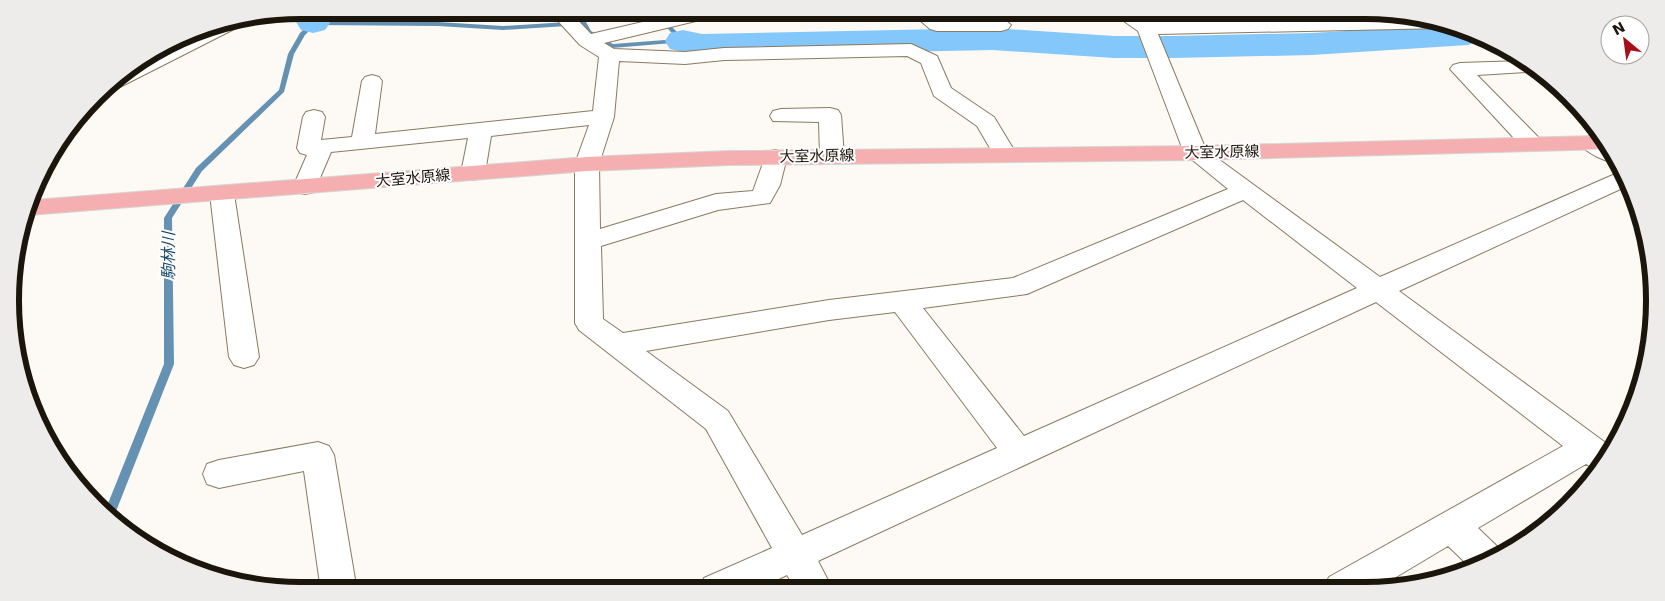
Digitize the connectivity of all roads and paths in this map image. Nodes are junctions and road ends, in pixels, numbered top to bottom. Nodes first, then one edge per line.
1 (566, 19) edge
2 (679, 19) edge
3 (929, 19) edge
4 (993, 19) edge
5 (1132, 19) edge
6 (1333, 19) edge
7 (1411, 23) edge
8 (1343, 24) junction
9 (1146, 28) junction
10 (208, 35) edge
11 (587, 40) junction
12 (609, 55) junction
13 (1523, 67) edge
14 (139, 70) edge
15 (372, 81) dead end
16 (781, 116) dead end
17 (314, 117) dead end
18 (603, 117) junction
19 (480, 132) junction
20 (362, 143) junction
21 (1598, 143) edge
22 (1532, 144) junction
23 (322, 147) junction
24 (1196, 153) junction
25 (1005, 154) junction
26 (832, 156) junction
27 (775, 157) junction
28 (587, 164) junction
29 (473, 174) junction
30 (1619, 180) edge
31 (305, 187) junction
32 (1246, 190) junction
33 (222, 194) junction
34 (35, 208) edge
35 (588, 241) junction
36 (1378, 289) junction
37 (902, 301) junction
38 (617, 345) junction
39 (244, 357) dead end
40 (1019, 452) junction
41 (1597, 453) edge
42 (219, 474) dead end
43 (1451, 526) junction
44 (795, 555) junction
45 (1483, 556) edge
46 (338, 582) edge
47 (735, 582) edge
48 (810, 582) edge
49 (1354, 582) edge

1 - 11 street
2 - 11 street
3 - 4 street
5 - 9 street
6 - 8 street
7 - 8 street
8 - 9 street
9 - 24 street
10 - 14 street
11 - 12 street
12 - 18 street
12 - 25 street
13 - 22 street
15 - 20 street
16 - 26 street
17 - 23 street
18 - 19 street
18 - 28 street
19 - 20 street
19 - 29 street
20 - 23 street
21 - 22 main road, 大室水原線
22 - 24 main road, 大室水原線
23 - 31 street
24 - 25 main road, 大室水原線
24 - 32 street
25 - 26 main road, 大室水原線
26 - 27 main road, 大室水原線
27 - 28 main road, 大室水原線
27 - 35 street
28 - 29 main road, 大室水原線
28 - 35 street
29 - 31 main road, 大室水原線
30 - 36 street
31 - 33 main road, 大室水原線
32 - 36 street
32 - 37 street
33 - 34 main road, 大室水原線
33 - 39 street
35 - 38 street
36 - 40 street
36 - 41 street
37 - 38 street
37 - 40 street
38 - 44 street
40 - 44 street
41 - 43 street
42 - 46 street
43 - 45 street
43 - 49 street
44 - 47 street
44 - 48 street

